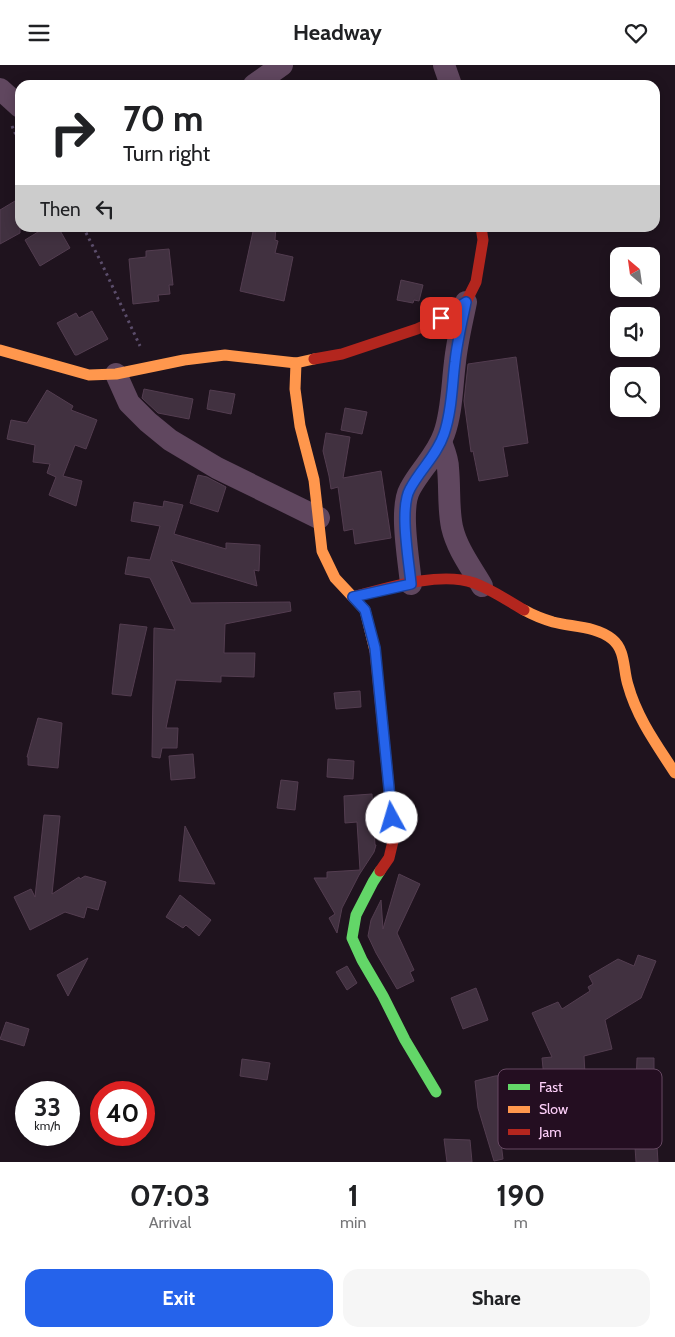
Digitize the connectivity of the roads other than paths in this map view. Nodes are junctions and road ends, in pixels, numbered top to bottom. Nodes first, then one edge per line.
1 (282, 65) edge
2 (444, 65) edge
3 (261, 80) edge
4 (449, 80) edge
5 (0, 89) edge
6 (15, 102) edge
7 (482, 232) edge
8 (466, 302) junction
9 (0, 350) edge
10 (296, 363) junction
11 (116, 375) junction
12 (441, 442) junction
13 (319, 518) junction
14 (411, 584) junction
15 (482, 586) junction
16 (353, 597) junction
17 (675, 773) edge
18 (436, 1092) dead end

1 - 3 street
2 - 4 street
5 - 6 street
7 - 8 street
8 - 10 street
8 - 12 street
9 - 11 street
10 - 11 street
10 - 13 street
11 - 13 street
12 - 14 street
12 - 15 street
13 - 16 street
14 - 15 street
14 - 16 street
15 - 17 street
16 - 18 street

